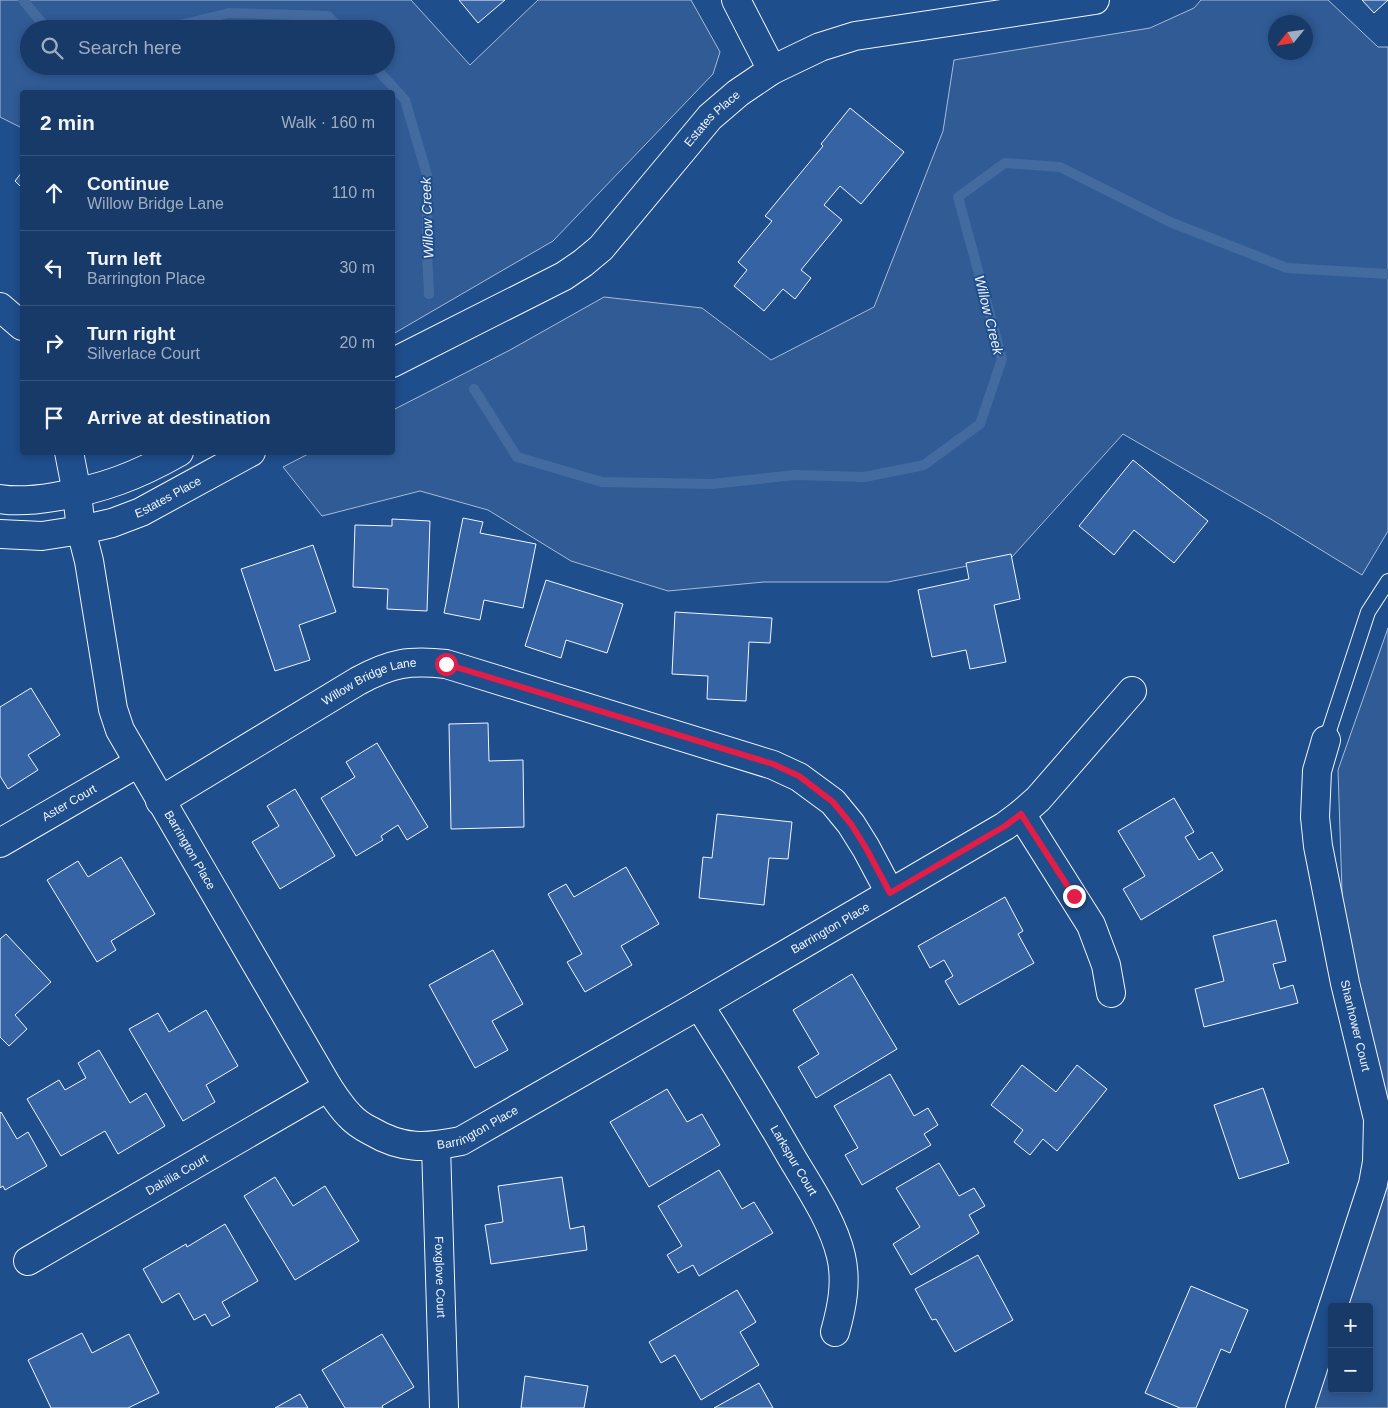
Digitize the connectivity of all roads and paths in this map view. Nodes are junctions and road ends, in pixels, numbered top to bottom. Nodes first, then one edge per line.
1 (736, 0) edge
2 (1094, 0) edge
3 (772, 70) junction
4 (0, 308) edge
5 (20, 322) edge
6 (395, 361) edge
7 (71, 455) edge
8 (174, 455) edge
9 (245, 455) edge
10 (77, 493) junction
11 (0, 499) edge
12 (81, 530) junction
13 (0, 534) edge
14 (1388, 580) edge
15 (1132, 691) dead end
16 (1326, 740) joint
17 (138, 763) junction
18 (160, 801) junction
19 (1021, 814) junction
20 (0, 842) edge
21 (890, 893) junction
22 (1111, 993) dead end
23 (699, 1004) junction
24 (328, 1087) junction
25 (436, 1146) junction
26 (28, 1261) dead end
27 (1334, 1303) edge
28 (1328, 1322) edge
29 (836, 1332) dead end
30 (444, 1408) edge
31 (1300, 1408) edge

1 - 3 street
2 - 3 street, Estates Place
3 - 6 street, Estates Place
4 - 5 street
7 - 10 street, Barrington Place
8 - 10 street
9 - 12 street, Estates Place
10 - 11 street
10 - 12 street, Barrington Place
12 - 13 street, Estates Place
12 - 17 street, Barrington Place
14 - 16 lane
15 - 19 street, Barrington Place
16 - 27 street, Shanhower Court
17 - 18 street, Barrington Place
17 - 20 street, Aster Court
18 - 21 street, Willow Bridge Lane
18 - 24 street, Barrington Place
19 - 21 street, Barrington Place
19 - 22 street
21 - 23 street, Barrington Place
23 - 25 street, Barrington Place
23 - 29 street, Larkspur Court
24 - 25 street, Barrington Place
24 - 26 street, Dahilia Court
25 - 30 street, Foxglove Court
28 - 31 street

